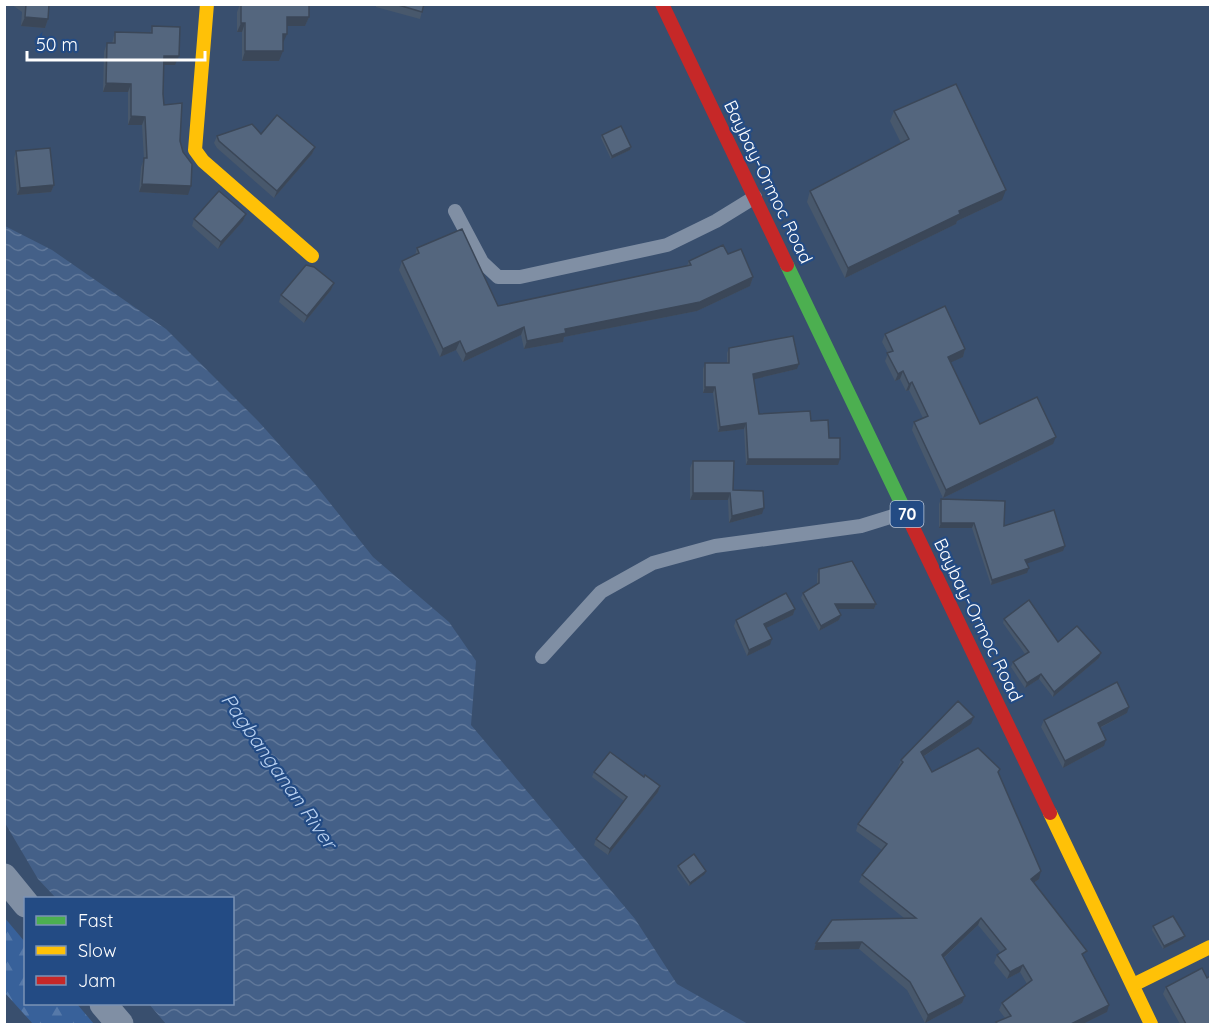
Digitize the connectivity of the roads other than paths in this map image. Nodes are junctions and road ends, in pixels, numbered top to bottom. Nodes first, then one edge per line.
1 (207, 4) edge
2 (662, 4) edge
3 (755, 197) junction
4 (455, 211) dead end
5 (312, 256) dead end
6 (906, 512) junction
7 (542, 657) dead end
8 (4, 877) edge
9 (24, 902) edge
10 (1210, 947) edge
11 (1132, 985) junction
12 (104, 1005) edge
13 (120, 1024) edge
14 (1151, 1024) edge

1 - 5 main road
2 - 3 main road, Baybay-Ormoc Road / 70
3 - 4 lane
3 - 6 main road, Baybay-Ormoc Road / 70
6 - 7 lane
6 - 11 main road, Baybay-Ormoc Road / 70
8 - 9 street
10 - 11 main road
11 - 14 main road, Baybay-Ormoc Road / 70
12 - 13 street

